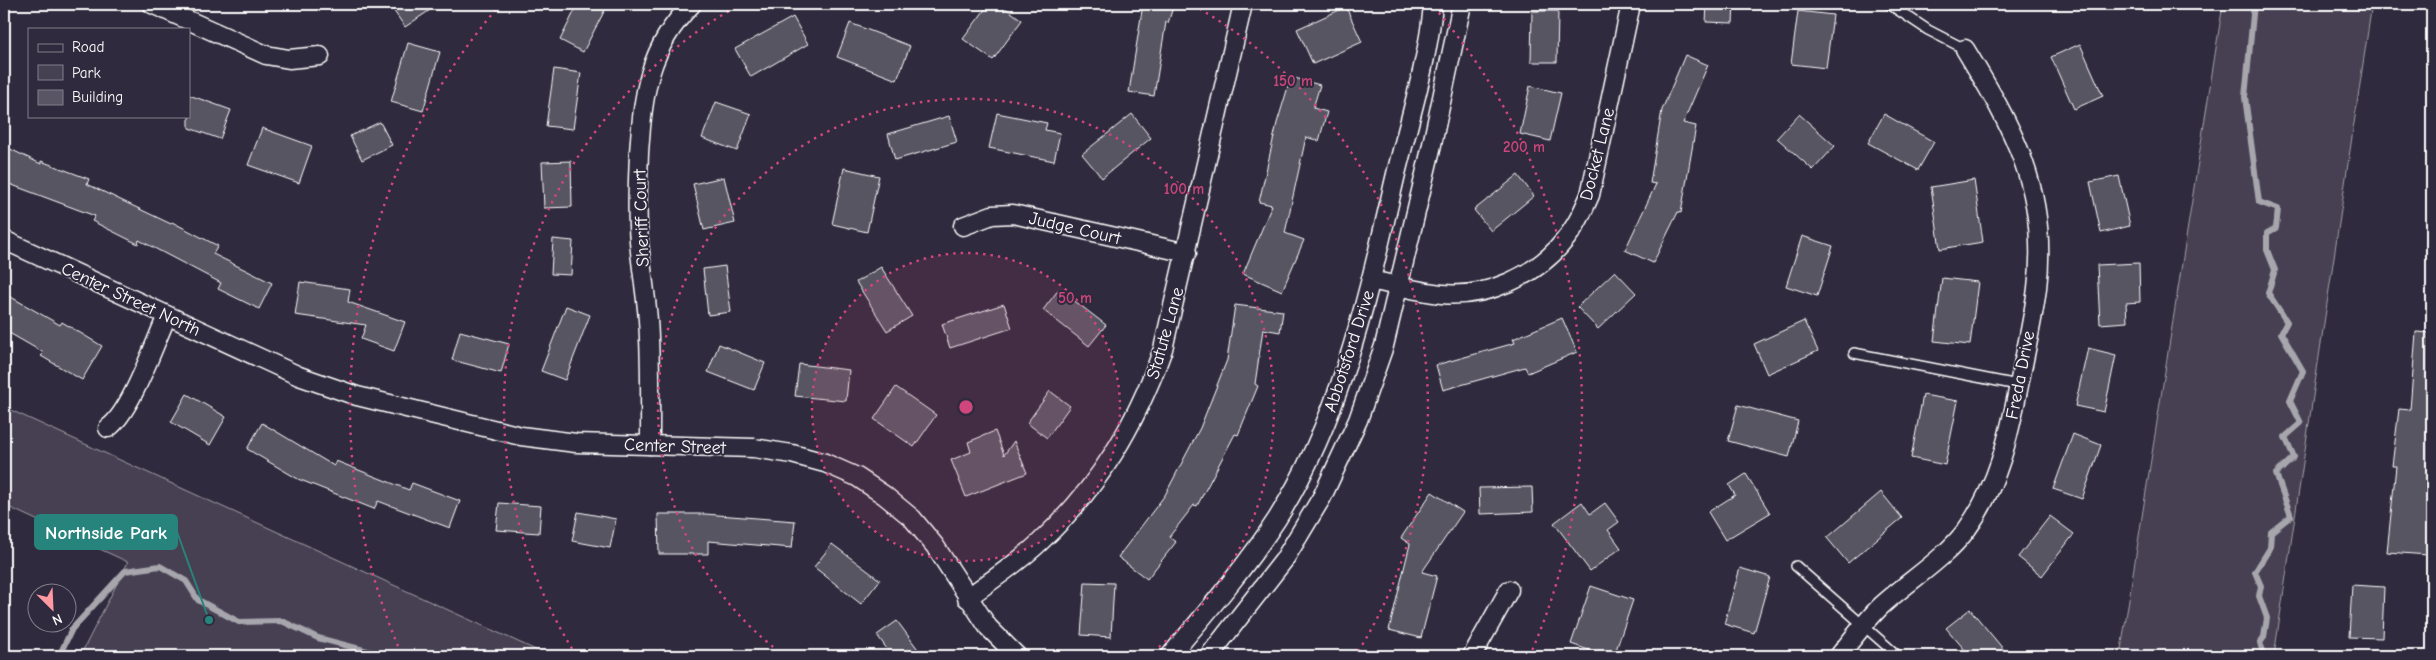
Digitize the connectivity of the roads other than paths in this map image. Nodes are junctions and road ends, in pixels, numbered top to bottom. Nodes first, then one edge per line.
1 (154, 4) edge
2 (692, 4) edge
3 (1243, 4) edge
4 (1433, 4) edge
5 (1462, 4) edge
6 (1631, 4) edge
7 (1889, 4) edge
8 (1965, 49) joint
9 (320, 56) dead end
10 (963, 226) dead end
11 (4, 240) edge
12 (1187, 253) junction
13 (1371, 280) junction
14 (1398, 286) junction
15 (167, 316) junction
16 (1854, 353) dead end
17 (258, 358) joint
18 (2018, 385) junction
19 (108, 428) dead end
20 (650, 445) junction
21 (1796, 566) dead end
22 (1509, 590) dead end
23 (967, 598) junction
24 (1862, 626) junction
25 (1017, 656) edge
26 (1170, 656) edge
27 (1209, 656) edge
28 (1472, 656) edge
29 (1839, 656) edge
30 (1898, 656) edge

1 - 9 street
2 - 20 street, Sheriff Court
3 - 12 street, Statute Lane
4 - 13 street, Abbotsford Drive
5 - 14 street, Abbotsford Drive
6 - 14 street, Docket Lane
7 - 8 lane
8 - 18 street, Freda Drive
10 - 12 street, Judge Court
11 - 15 street, Center Street North
12 - 23 street, Statute Lane
13 - 14 street, Docket Lane
13 - 26 street, Abbotsford Drive
14 - 27 street, Abbotsford Drive
15 - 17 street, Center Street North
15 - 19 street
16 - 18 lane
17 - 20 street, Center Street
18 - 24 street, Freda Drive
20 - 23 street, Center Street
21 - 24 lane
22 - 28 street
23 - 25 street, Center Street
24 - 29 street, Freda Drive
24 - 30 lane

